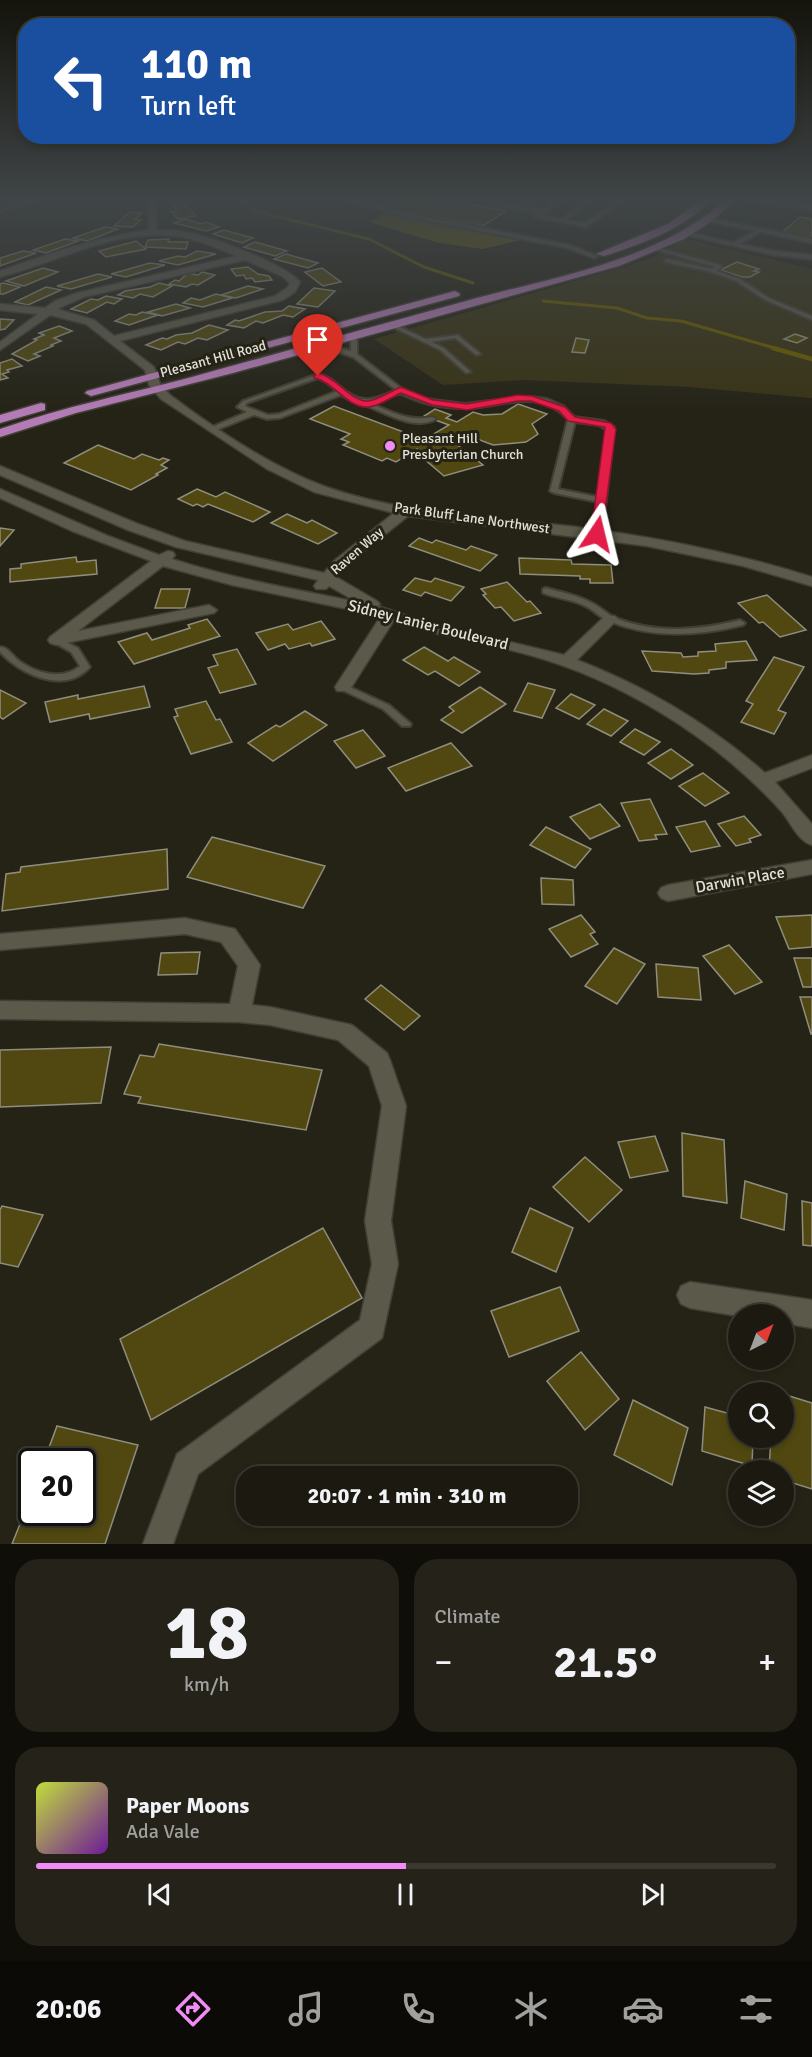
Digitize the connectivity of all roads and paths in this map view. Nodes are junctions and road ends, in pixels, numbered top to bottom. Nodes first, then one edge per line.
1 (185, 271) edge
2 (278, 271) edge
3 (587, 271) edge
4 (713, 271) edge
5 (465, 291) dead end
6 (0, 307) edge
7 (0, 312) edge
8 (43, 314) junction
9 (812, 318) edge
10 (392, 325) junction
11 (354, 336) junction
12 (114, 339) junction
13 (425, 341) junction
14 (320, 345) junction
15 (0, 347) edge
16 (478, 354) dead end
17 (354, 355) junction
18 (468, 372) dead end
19 (154, 383) junction
20 (401, 390) junction
21 (342, 392) junction
22 (369, 405) junction
23 (453, 406) junction
24 (254, 412) junction
25 (443, 412) dead end
26 (0, 419) edge
27 (432, 419) dead end
28 (572, 419) junction
29 (212, 429) junction
30 (0, 433) edge
31 (0, 470) edge
32 (37, 486) junction
33 (4, 498) edge
34 (602, 500) junction
35 (407, 510) junction
36 (597, 534) junction
37 (181, 544) junction
38 (161, 561) junction
39 (326, 578) junction
40 (812, 582) edge
41 (546, 591) dead end
42 (313, 598) junction
43 (209, 610) dead end
44 (390, 614) junction
45 (610, 619) junction
46 (740, 623) dead end
47 (56, 640) junction
48 (2, 649) dead end
49 (567, 661) junction
50 (343, 687) joint
51 (406, 724) dead end
52 (812, 761) edge
53 (764, 780) junction
54 (812, 838) edge
55 (812, 867) edge
56 (668, 893) dead end
57 (0, 942) edge
58 (0, 1011) edge
59 (238, 1013) junction
60 (690, 1295) dead end
61 (812, 1314) edge
62 (158, 1544) edge

1 - 8 street
2 - 12 street
3 - 10 highway, Pleasant Hill Road
4 - 9 lane
5 - 19 highway, Pleasant Hill Road
6 - 8 street
7 - 8 street
8 - 12 street
8 - 15 street
8 - 19 street
10 - 11 highway, Pleasant Hill Road
10 - 13 lane
11 - 14 highway, Pleasant Hill Road
11 - 17 lane
12 - 19 street
13 - 16 lane
13 - 18 lane
14 - 17 lane
14 - 19 highway, Pleasant Hill Road
17 - 20 lane
19 - 26 highway, Pleasant Hill Road
19 - 29 street, Park Bluff Lane Northwest
19 - 30 highway, Pleasant Hill Road
20 - 22 lane
20 - 23 lane
21 - 22 lane
21 - 24 lane
21 - 24 lane
22 - 27 lane
23 - 25 lane
23 - 28 lane
24 - 29 lane
28 - 34 lane
28 - 34 lane
29 - 35 street, Park Bluff Lane Northwest
31 - 32 street
32 - 33 street
32 - 37 street
33 - 38 street, Sidney Lanier Boulevard
34 - 36 lane
35 - 36 street, Park Bluff Lane Northwest
35 - 39 street, Raven Way
36 - 40 street, Park Bluff Lane Northwest
37 - 38 street
37 - 39 street
38 - 42 street, Sidney Lanier Boulevard
38 - 47 street
39 - 42 street, Raven Way
39 - 44 street
41 - 45 lane
42 - 44 street, Sidney Lanier Boulevard
43 - 47 street
44 - 49 street, Sidney Lanier Boulevard
44 - 50 street
45 - 46 lane
45 - 49 street
47 - 48 lane
49 - 53 street, Sidney Lanier Boulevard
50 - 51 lane
52 - 53 street
53 - 54 street, Sidney Lanier Boulevard
55 - 56 street, Darwin Place
57 - 59 street
58 - 59 street
59 - 62 street
60 - 61 street

